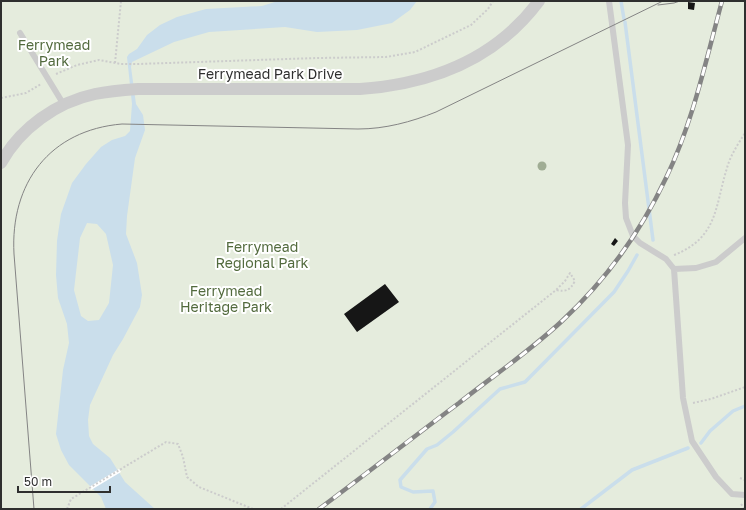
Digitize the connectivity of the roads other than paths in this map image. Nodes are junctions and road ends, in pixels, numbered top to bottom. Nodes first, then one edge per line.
1 (539, 1) edge
2 (609, 1) edge
3 (20, 33) dead end
4 (64, 105) junction
5 (1, 163) edge
6 (745, 238) edge
7 (674, 269) junction
8 (745, 496) edge

1 - 4 street, Ferrymead Park Drive
2 - 7 lane
3 - 4 lane
4 - 5 street, Ferrymead Park Drive
6 - 7 lane
7 - 8 lane

